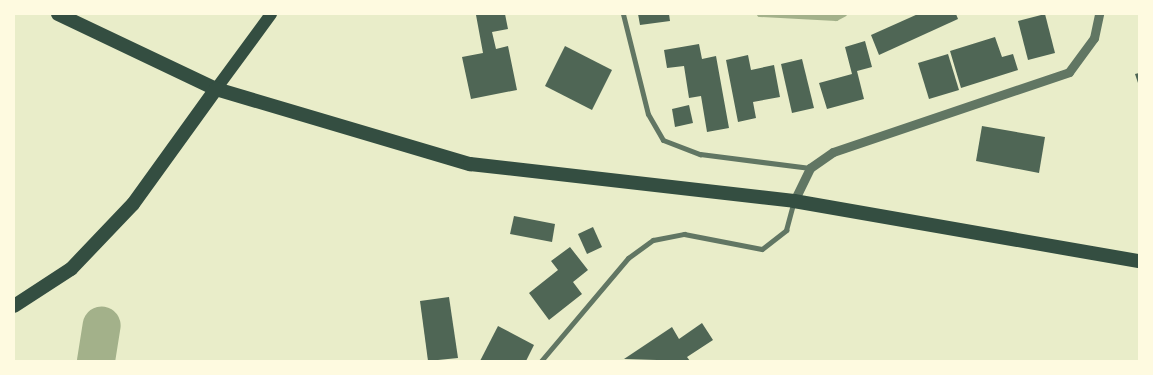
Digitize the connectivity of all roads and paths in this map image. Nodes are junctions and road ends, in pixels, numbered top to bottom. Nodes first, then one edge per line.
1 (58, 14) edge
2 (271, 14) edge
3 (623, 14) edge
4 (1099, 14) edge
5 (216, 89) junction
6 (810, 168) junction
7 (794, 201) junction
8 (1139, 261) edge
9 (14, 306) edge
10 (541, 361) edge

1 - 5 highway
2 - 5 main road
3 - 6 street
4 - 6 street
5 - 7 highway
5 - 9 highway
6 - 7 street
7 - 8 highway
7 - 10 street

